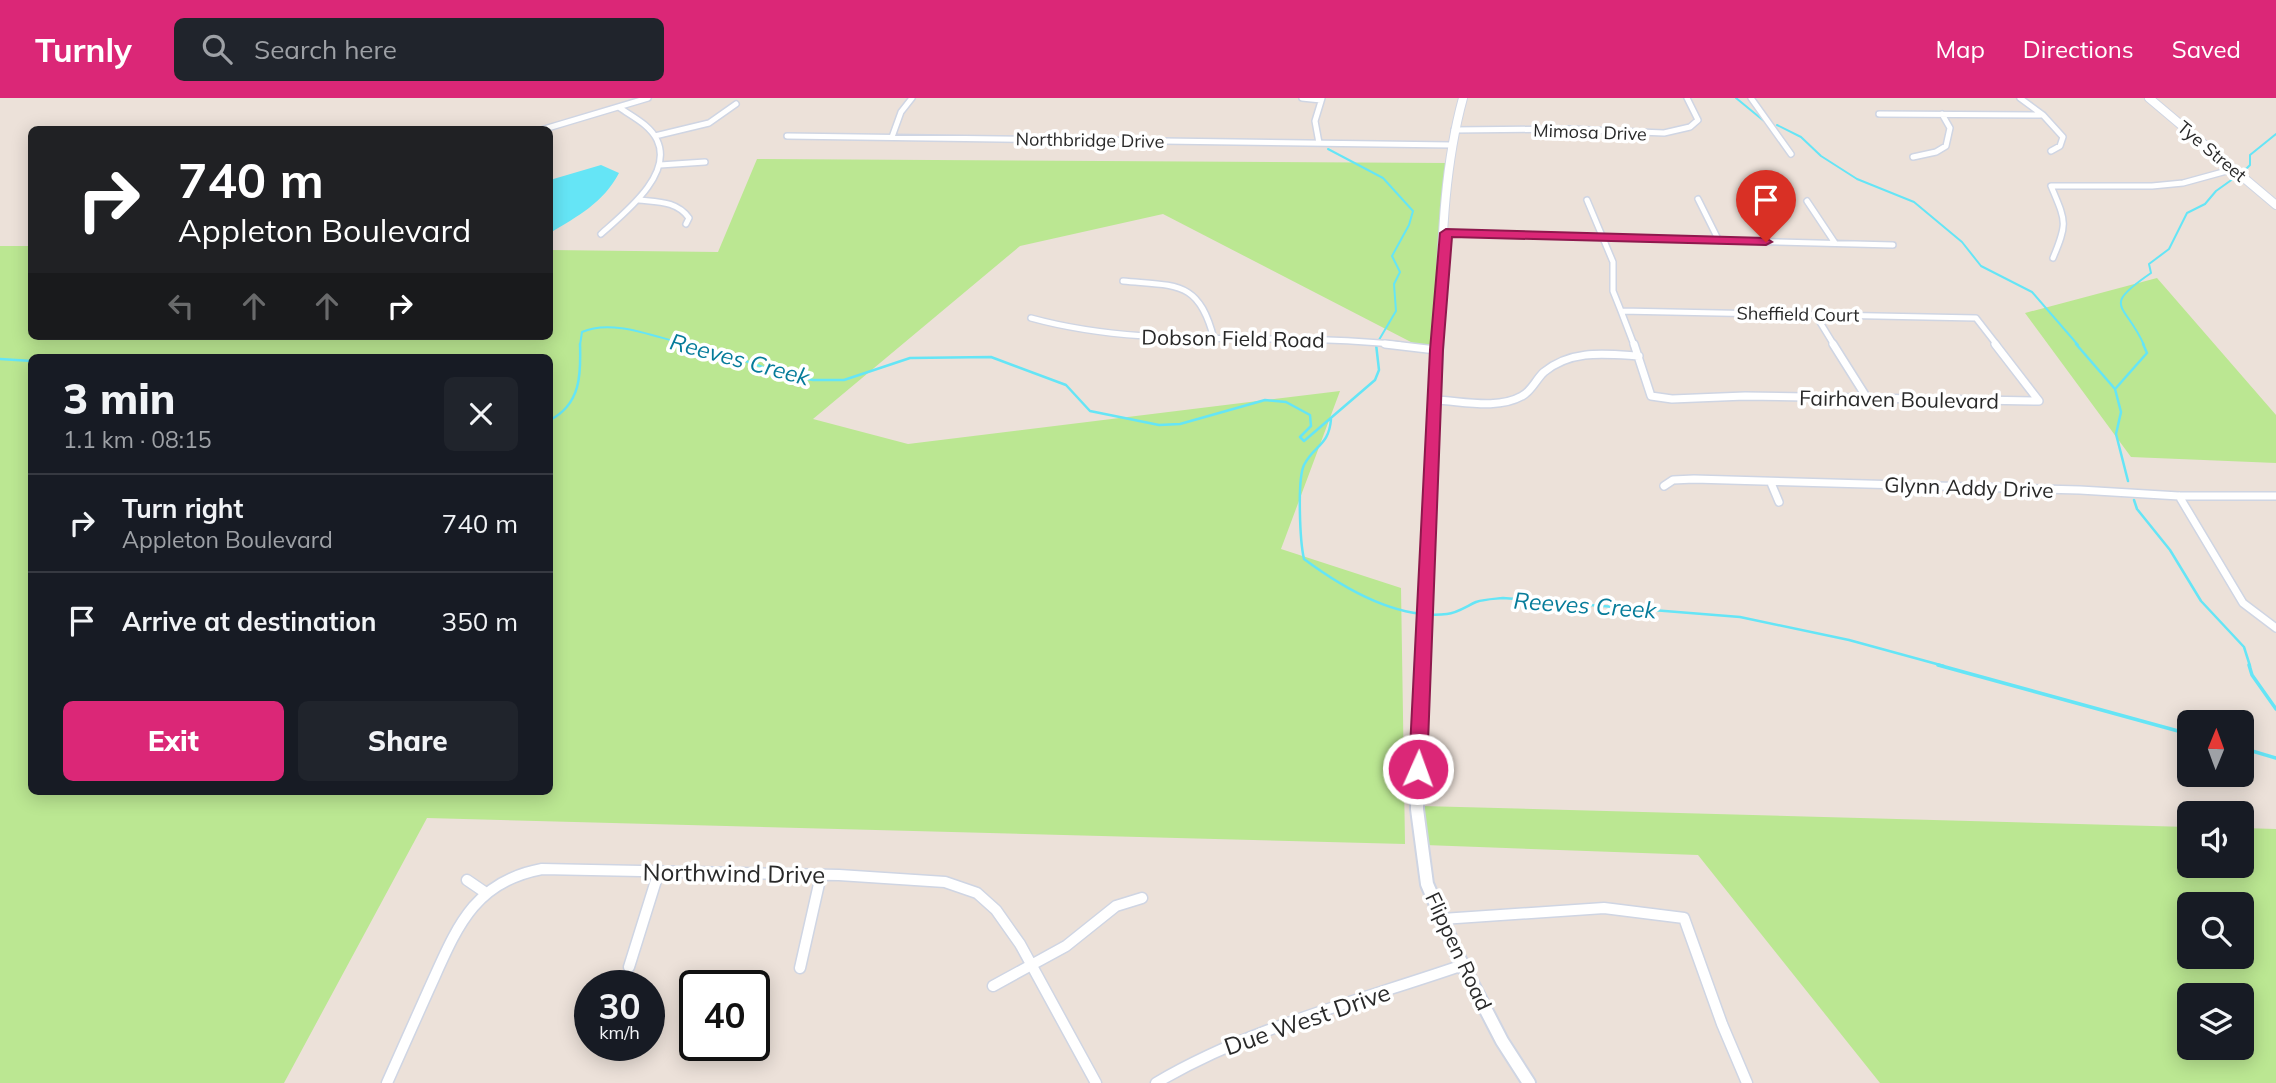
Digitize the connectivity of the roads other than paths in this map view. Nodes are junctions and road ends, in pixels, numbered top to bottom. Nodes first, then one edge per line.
1 (648, 98) edge
2 (912, 98) edge
3 (1302, 98) edge
4 (1463, 98) edge
5 (1687, 98) edge
6 (1751, 98) edge
7 (2021, 98) edge
8 (2148, 98) edge
9 (1322, 99) edge
10 (736, 104) dead end
11 (620, 108) junction
12 (1879, 114) dead end
13 (1942, 114) junction
14 (2043, 115) junction
15 (553, 126) edge
16 (1454, 130) junction
17 (655, 136) junction
18 (788, 136) dead end
19 (892, 138) junction
20 (1319, 143) junction
21 (1451, 145) junction
22 (2051, 151) dead end
23 (1791, 154) dead end
24 (1913, 157) dead end
25 (705, 162) dead end
26 (660, 165) junction
27 (2234, 169) junction
28 (1698, 199) dead end
29 (639, 200) junction
30 (1587, 200) dead end
31 (1807, 201) dead end
32 (2276, 205) edge
33 (686, 224) dead end
34 (1446, 233) junction
35 (601, 234) dead end
36 (1605, 239) junction
37 (1719, 241) junction
38 (1835, 243) junction
39 (1893, 245) dead end
40 (2053, 258) dead end
41 (1122, 282) dead end
42 (1619, 311) junction
43 (1815, 314) junction
44 (1031, 318) dead end
45 (1976, 318) joint
46 (1214, 339) junction
47 (1436, 350) junction
48 (1639, 356) junction
49 (1867, 398) junction
50 (1435, 400) junction
51 (1771, 483) junction
52 (1664, 486) dead end
53 (2179, 495) junction
54 (2276, 496) edge
55 (1779, 502) dead end
56 (2276, 628) edge
57 (659, 871) junction
58 (821, 875) junction
59 (467, 880) dead end
60 (486, 892) junction
61 (1142, 898) dead end
62 (1442, 919) junction
63 (1463, 965) junction
64 (629, 967) dead end
65 (1032, 967) junction
66 (800, 968) dead end
67 (993, 986) dead end
68 (387, 1083) edge
69 (1096, 1083) edge
70 (1156, 1083) edge
71 (1529, 1083) edge
72 (1745, 1083) edge

1 - 11 street
2 - 19 street
3 - 9 street
4 - 16 street, Flippen Road
5 - 16 street, Mimosa Drive
6 - 23 street
7 - 14 street
8 - 27 street, Tye Street
9 - 20 street
10 - 17 street
11 - 15 street
11 - 17 street
12 - 13 street
13 - 14 street
13 - 24 street
14 - 22 street
16 - 21 street, Flippen Road
17 - 26 street
18 - 19 street, Northbridge Drive
19 - 20 street, Northbridge Drive
20 - 21 street, Northbridge Drive
21 - 34 street, Flippen Road
25 - 26 street
26 - 29 street
27 - 32 street, Tye Street
27 - 40 street
28 - 37 street
29 - 33 street
29 - 35 street
30 - 36 street
31 - 38 street
34 - 36 street
34 - 47 street, Flippen Road
36 - 37 street
36 - 42 street
37 - 38 street
38 - 39 street
41 - 46 street
42 - 43 street, Sheffield Court
42 - 48 street
43 - 45 street, Sheffield Court
43 - 49 street
44 - 46 street, Dobson Field Road
45 - 49 street, Fairhaven Boulevard
46 - 47 street, Dobson Field Road
47 - 50 street, Flippen Road
48 - 49 street, Fairhaven Boulevard
48 - 50 street
50 - 62 street, Flippen Road
51 - 52 street, Glynn Addy Drive
51 - 53 street, Glynn Addy Drive
51 - 55 street
53 - 54 street, Glynn Addy Drive
53 - 56 street
57 - 58 street, Northwind Drive
57 - 60 street, Northwind Drive
57 - 64 street
58 - 65 street, Northwind Drive
58 - 66 street
59 - 60 street
60 - 68 street, Northwind Drive
61 - 65 street
62 - 63 street, Flippen Road
62 - 72 street
63 - 70 street, Due West Drive
63 - 71 street, Flippen Road
65 - 67 street
65 - 69 street, Northwind Drive

